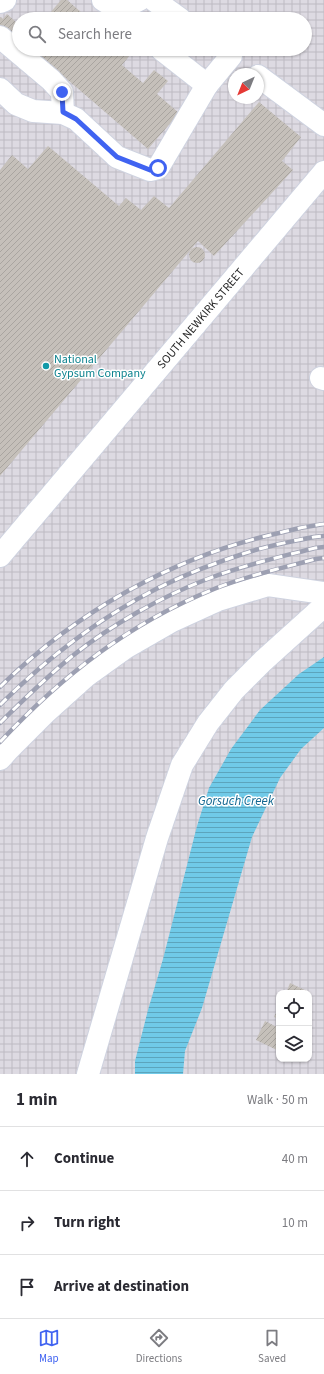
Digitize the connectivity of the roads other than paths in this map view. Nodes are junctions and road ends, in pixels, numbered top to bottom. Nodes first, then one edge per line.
1 (5, 0) edge
2 (139, 0) edge
3 (154, 0) edge
4 (0, 2) edge
5 (116, 10) edge
6 (170, 12) edge
7 (0, 37) edge
8 (12, 47) edge
9 (23, 56) edge
10 (170, 56) edge
11 (224, 56) edge
12 (230, 56) edge
13 (247, 68) edge
14 (264, 80) edge
15 (207, 85) junction
16 (0, 89) edge
17 (63, 112) junction
18 (324, 125) edge
19 (324, 172) edge
20 (0, 556) edge
21 (324, 593) edge
22 (324, 606) edge
23 (0, 759) edge
24 (88, 1074) edge

1 - 4 street
2 - 5 street
3 - 6 street
7 - 8 street
9 - 17 street
10 - 15 street
11 - 15 street
12 - 13 street
14 - 18 street
15 - 17 street
16 - 17 street
19 - 20 street, SOUTH NEWKIRK STREET
21 - 23 street
22 - 24 street

